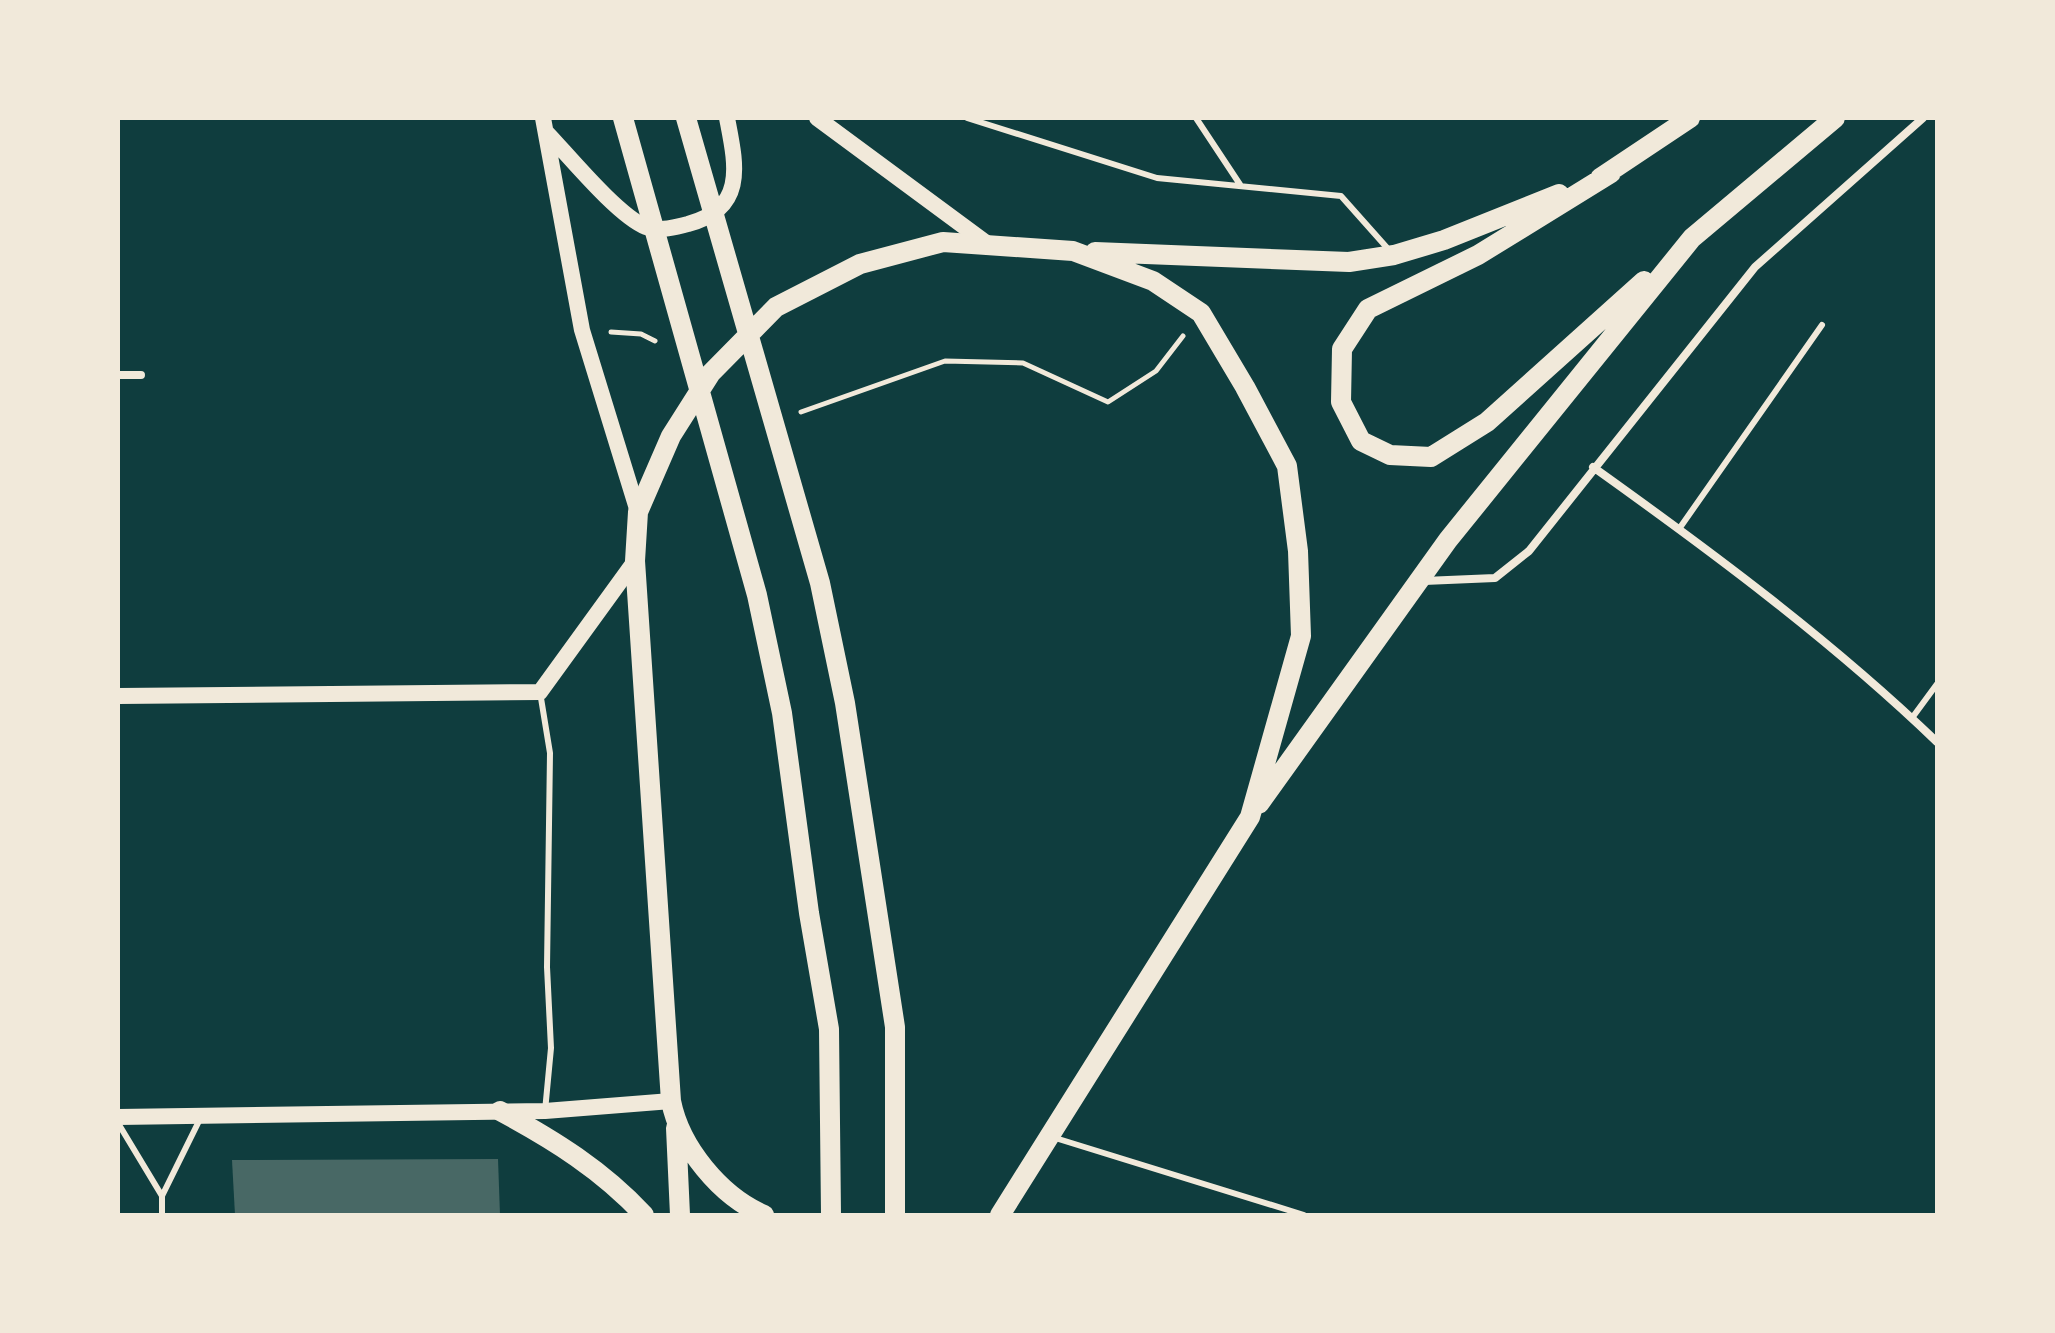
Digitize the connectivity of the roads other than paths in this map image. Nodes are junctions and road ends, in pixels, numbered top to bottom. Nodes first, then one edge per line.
1 (623, 118) edge
2 (686, 118) edge
3 (727, 118) edge
4 (817, 118) edge
5 (967, 118) edge
6 (1196, 118) edge
7 (1690, 118) edge
8 (1835, 118) edge
9 (1923, 118) edge
10 (545, 126) edge
11 (1611, 173) junction
12 (1241, 186) junction
13 (1692, 238) junction
14 (989, 245) junction
15 (1073, 251) junction
16 (1394, 255) junction
17 (1822, 325) dead end
18 (118, 375) edge
19 (141, 375) dead end
20 (1593, 467) junction
21 (638, 512) junction
22 (1679, 529) junction
23 (635, 561) junction
24 (1419, 581) junction
25 (1937, 684) edge
26 (540, 692) junction
27 (118, 696) edge
28 (1912, 718) junction
29 (1937, 742) edge
30 (1250, 817) junction
31 (671, 1101) junction
32 (500, 1111) junction
33 (545, 1111) junction
34 (202, 1116) junction
35 (118, 1117) edge
36 (118, 1123) edge
37 (675, 1124) junction
38 (1052, 1137) junction
39 (162, 1196) junction
40 (162, 1215) edge
41 (644, 1215) edge
42 (680, 1215) edge
43 (764, 1215) edge
44 (831, 1215) edge
45 (895, 1215) edge
46 (1000, 1215) edge
47 (1304, 1215) edge

1 - 44 main road
2 - 45 main road
3 - 10 main road
4 - 14 main road
5 - 12 lane
6 - 12 lane
7 - 11 main road
8 - 13 main road
9 - 20 street
10 - 21 main road
11 - 13 main road
11 - 16 main road
12 - 16 lane
13 - 24 main road
14 - 15 main road
14 - 21 main road
15 - 16 main road
15 - 30 main road
17 - 22 lane
18 - 19 street
20 - 22 street
20 - 24 street
21 - 23 main road
22 - 28 street
23 - 26 main road
23 - 31 main road
24 - 30 main road
25 - 28 lane
26 - 27 main road
26 - 33 lane
28 - 29 street
30 - 38 main road
31 - 33 main road
31 - 37 main road
32 - 33 main road
32 - 34 main road
32 - 41 main road
34 - 35 main road
34 - 39 lane
36 - 39 lane
37 - 42 main road
37 - 43 main road
38 - 46 main road
38 - 47 lane
39 - 40 lane

